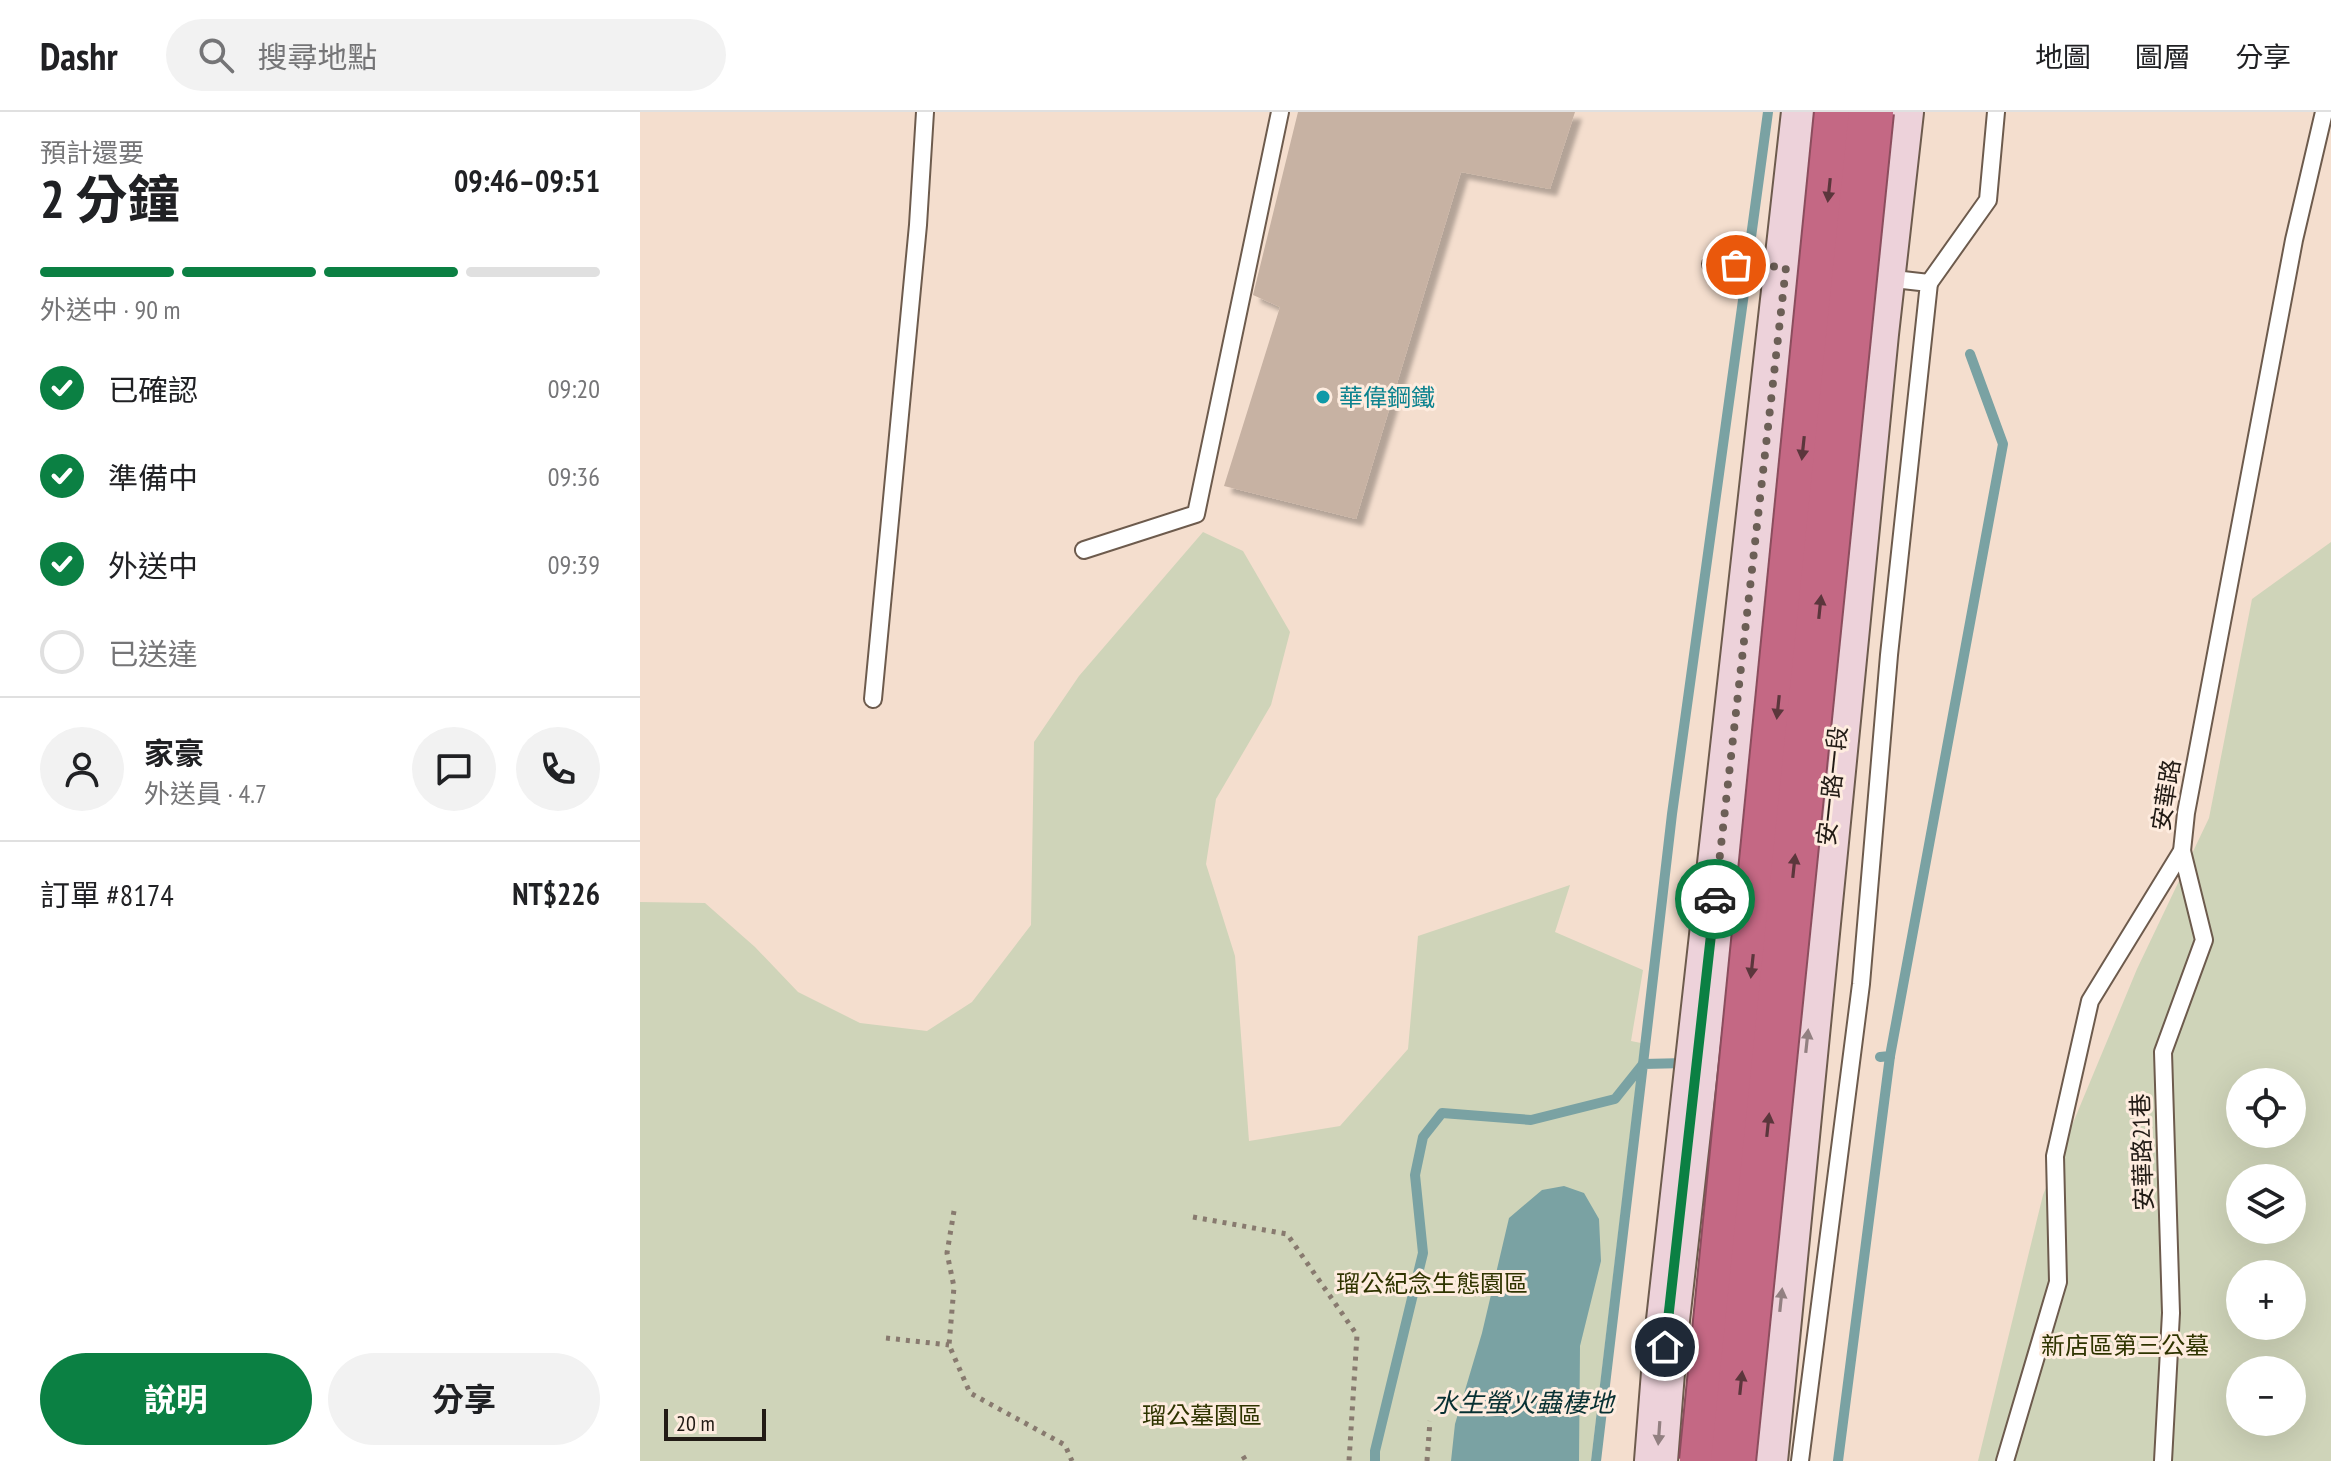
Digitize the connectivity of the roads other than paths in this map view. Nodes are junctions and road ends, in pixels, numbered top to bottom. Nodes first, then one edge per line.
1 (925, 112) edge
2 (1280, 112) edge
3 (1803, 112) edge
4 (1837, 112) edge
5 (1871, 112) edge
6 (1902, 112) edge
7 (1996, 112) edge
8 (2324, 112) edge
9 (1711, 264) dead end
10 (1786, 267) junction
11 (1883, 278) junction
12 (1929, 283) junction
13 (1084, 550) dead end
14 (873, 699) dead end
15 (2182, 851) junction
16 (1656, 1461) edge
17 (1702, 1461) edge
18 (1733, 1461) edge
19 (1766, 1461) edge
20 (1800, 1461) edge
21 (2005, 1461) edge
22 (2163, 1461) edge

1 - 14 lane
2 - 13 lane
3 - 10 street
4 -> 17 highway, bridge
18 -> 5 highway, bridge
6 - 11 street, 安一路一段
7 - 12 lane
8 - 15 lane, 安華路
9 - 10 lane
10 - 11 street
10 -> 16 street
11 - 12 lane
19 -> 11 street, 安一路一段
12 - 20 lane
15 - 21 lane, 安華路
15 - 22 lane, 安華路21巷

